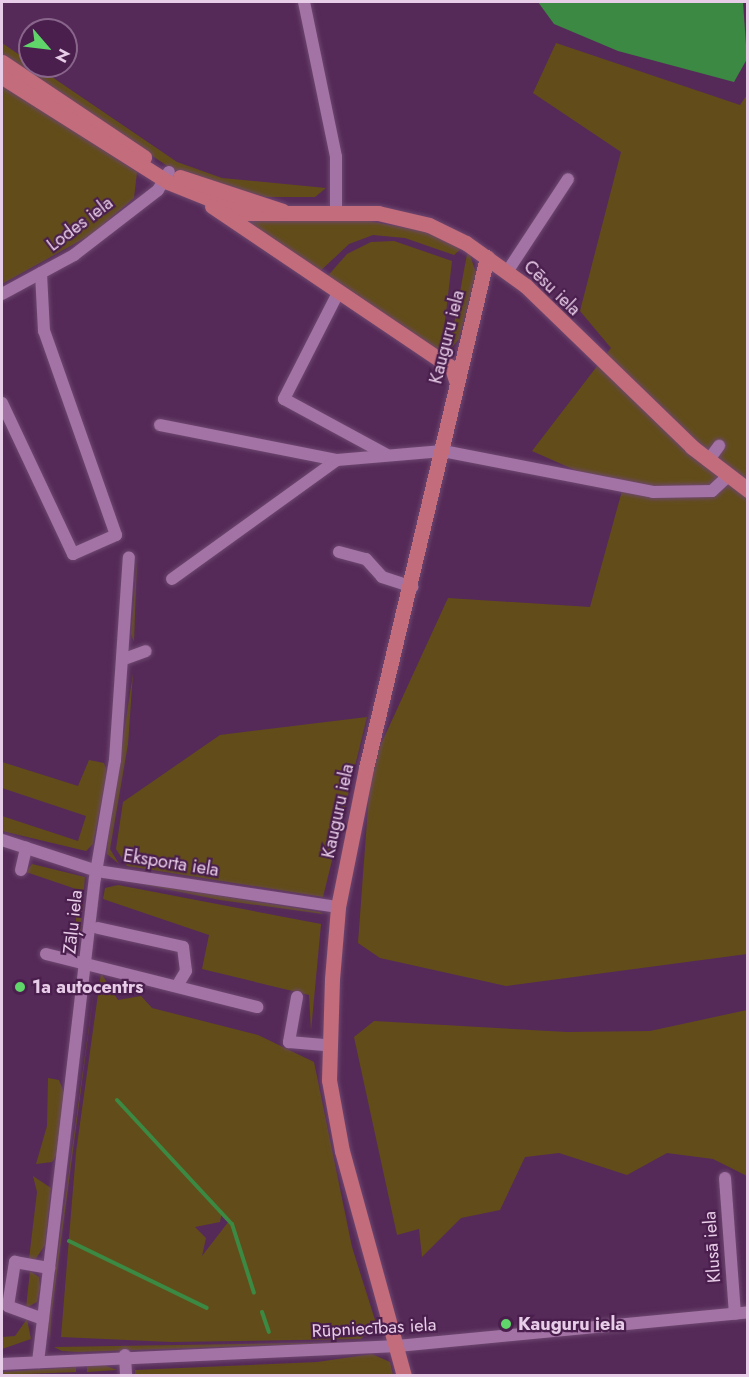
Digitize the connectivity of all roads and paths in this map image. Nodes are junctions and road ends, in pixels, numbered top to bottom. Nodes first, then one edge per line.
1 (304, 2) edge
2 (2, 62) edge
3 (2, 77) edge
4 (167, 176) junction
5 (568, 179) dead end
6 (189, 191) junction
7 (336, 210) junction
8 (284, 211) junction
9 (487, 257) junction
10 (507, 272) junction
11 (40, 273) junction
12 (338, 293) junction
13 (2, 294) edge
14 (456, 380) junction
15 (2, 403) edge
16 (160, 425) dead end
17 (719, 446) dead end
18 (443, 451) junction
19 (388, 456) junction
20 (337, 460) junction
21 (708, 461) junction
22 (728, 476) junction
23 (747, 490) edge
24 (339, 552) dead end
25 (129, 557) dead end
26 (172, 579) dead end
27 (412, 587) junction
28 (146, 651) dead end
29 (124, 659) junction
30 (2, 840) edge
31 (26, 848) junction
32 (21, 870) dead end
33 (97, 871) junction
34 (338, 907) junction
35 (98, 928) dead end
36 (46, 954) dead end
37 (87, 965) junction
38 (177, 986) junction
39 (297, 997) dead end
40 (257, 1007) dead end
41 (327, 1045) junction
42 (725, 1178) dead end
43 (48, 1268) junction
44 (741, 1313) edge
45 (43, 1319) junction
46 (398, 1346) junction
47 (125, 1356) junction
48 (38, 1362) junction
49 (2, 1364) edge
50 (126, 1376) edge
51 (404, 1376) edge

1 - 7 street
2 - 4 main road, Cēsu iela
3 - 4 main road, Cēsu iela
4 - 6 main road, Cēsu iela
4 - 8 main road, Cēsu iela
4 - 11 street, Lodes iela
5 - 10 street
6 - 8 main road, Cēsu iela
6 - 12 main road
7 - 8 main road, Cēsu iela
7 - 9 main road, Cēsu iela
9 - 10 main road, Cēsu iela
9 - 14 main road, Kauguru iela
10 - 21 main road, Cēsu iela
11 - 13 street, Lodes iela
11 - 15 street
12 - 14 main road
12 - 19 street
14 - 18 main road, Kauguru iela
16 - 20 street
17 - 21 street
18 - 19 street
18 - 22 street
18 - 27 main road, Kauguru iela
19 - 20 street
20 - 26 street
21 - 22 main road, Cēsu iela
22 - 23 main road, Cēsu iela
24 - 27 street
25 - 29 street, Zāļu iela
27 - 34 main road, Kauguru iela
28 - 29 street
29 - 33 street, Zāļu iela
30 - 31 street, Eksporta iela
31 - 32 street
31 - 33 street, Eksporta iela
33 - 34 street, Eksporta iela
33 - 37 street, Zāļu iela
34 - 41 main road, Kauguru iela
35 - 38 street
36 - 37 street
37 - 38 street
37 - 43 street, Zāļu iela
38 - 40 street
39 - 41 street
41 - 46 main road, Kauguru iela
42 - 44 street, Klusā iela
43 - 45 street, Zāļu iela
43 - 45 street
44 - 46 street, Rūpniecības iela
45 - 48 street, Zāļu iela
46 - 47 street, Rūpniecības iela
46 - 51 main road, Kauguru iela
47 - 48 street, Rūpniecības iela
47 - 50 street
48 - 49 street, Rūpniecības iela

